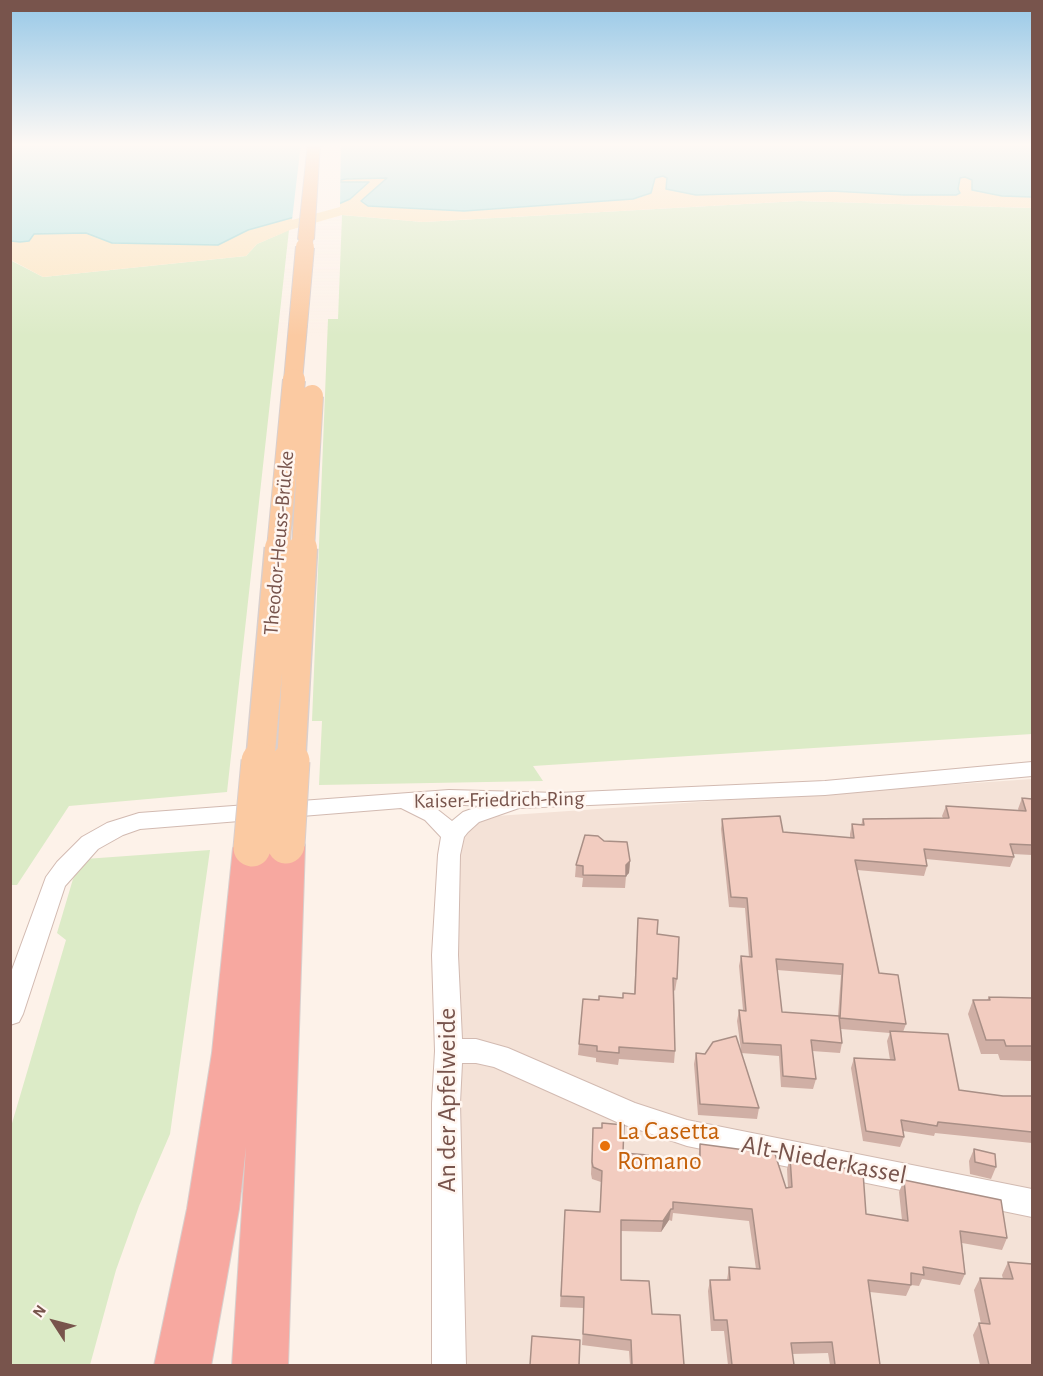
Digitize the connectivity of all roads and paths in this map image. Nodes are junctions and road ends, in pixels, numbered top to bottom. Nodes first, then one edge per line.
1 (315, 207) edge
2 (319, 207) edge
3 (316, 236) junction
4 (1032, 770) edge
5 (404, 801) junction
6 (522, 801) junction
7 (453, 836) junction
8 (269, 847) junction
9 (10, 1014) edge
10 (449, 1051) junction
11 (1032, 1203) edge
12 (182, 1365) edge
13 (260, 1365) edge
14 (449, 1365) edge

1 - 3 main road
2 - 3 main road
3 - 8 main road, Theodor-Heuss-Brücke, bridge
3 - 8 main road, Theodor-Heuss-Brücke, bridge
4 - 6 street, Kaiser-Friedrich-Ring
5 - 6 street, Kaiser-Friedrich-Ring
5 - 7 street
5 - 9 street, Kaiser-Friedrich-Ring
6 - 7 street
7 - 10 street, An der Apfelweide
8 - 12 highway
8 - 13 highway
10 - 11 street, Alt-Niederkassel
10 - 14 street, An der Apfelweide

